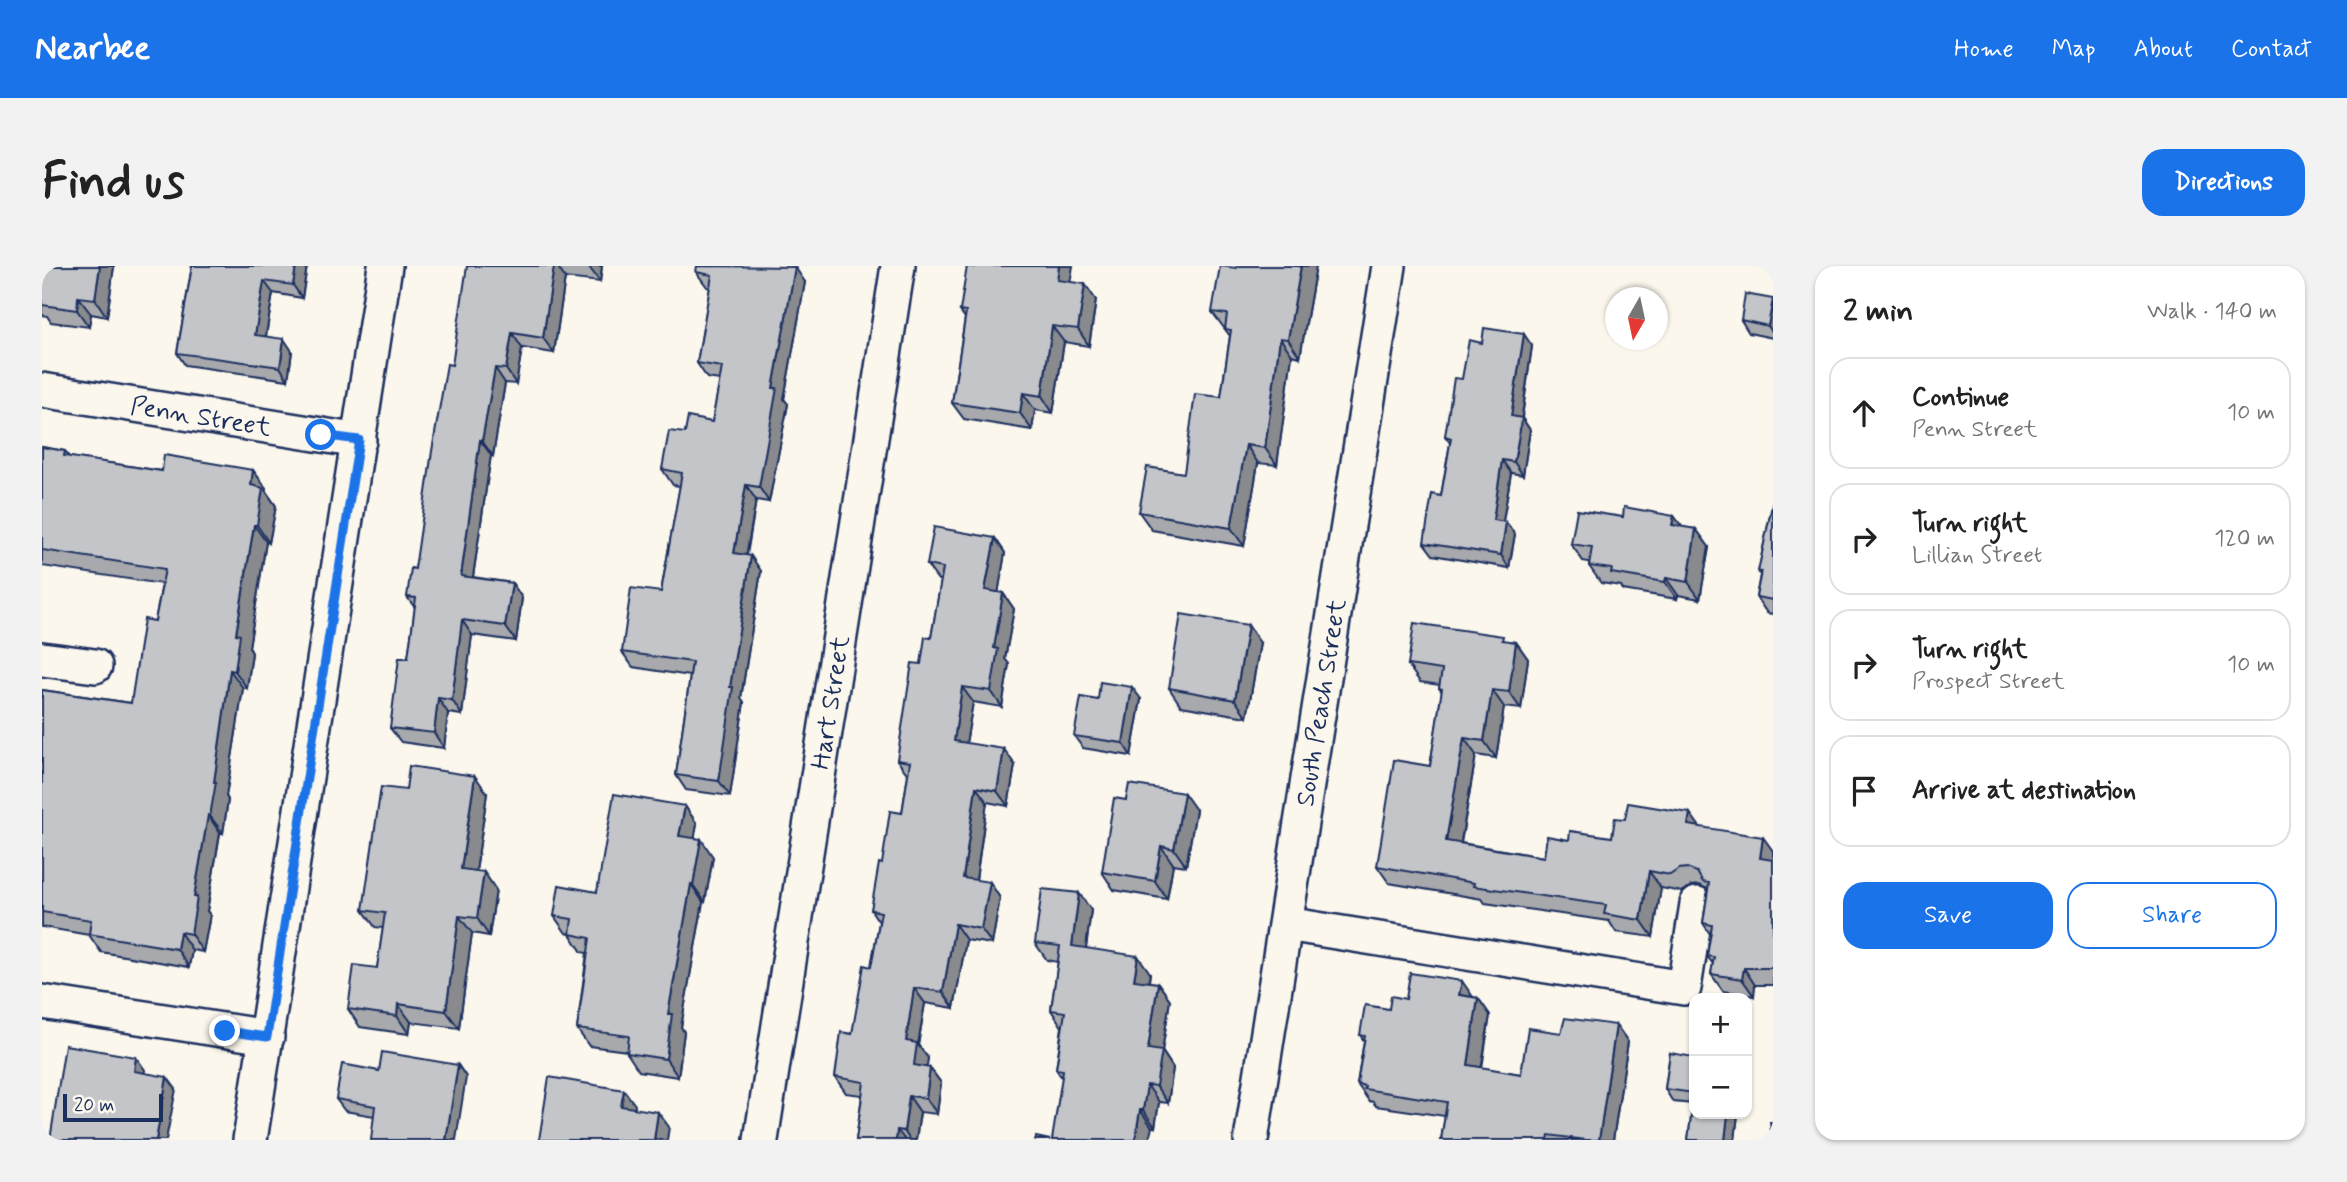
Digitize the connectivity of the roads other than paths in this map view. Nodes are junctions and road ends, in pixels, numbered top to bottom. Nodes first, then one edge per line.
1 (385, 266) edge
2 (898, 266) edge
3 (1389, 266) edge
4 (42, 390) edge
5 (359, 440) junction
6 (42, 659) edge
7 (94, 666) dead end
8 (1697, 904) dead end
9 (1286, 924) junction
10 (42, 1002) edge
11 (267, 1037) junction
12 (250, 1140) edge
13 (761, 1140) edge
14 (1251, 1140) edge

1 - 5 street
2 - 13 street, Hart Street
3 - 9 street, South Peach Street
4 - 5 street, Penn Street
5 - 11 street
6 - 7 street
8 - 9 street
9 - 14 street, South Peach Street
10 - 11 street
11 - 12 street

